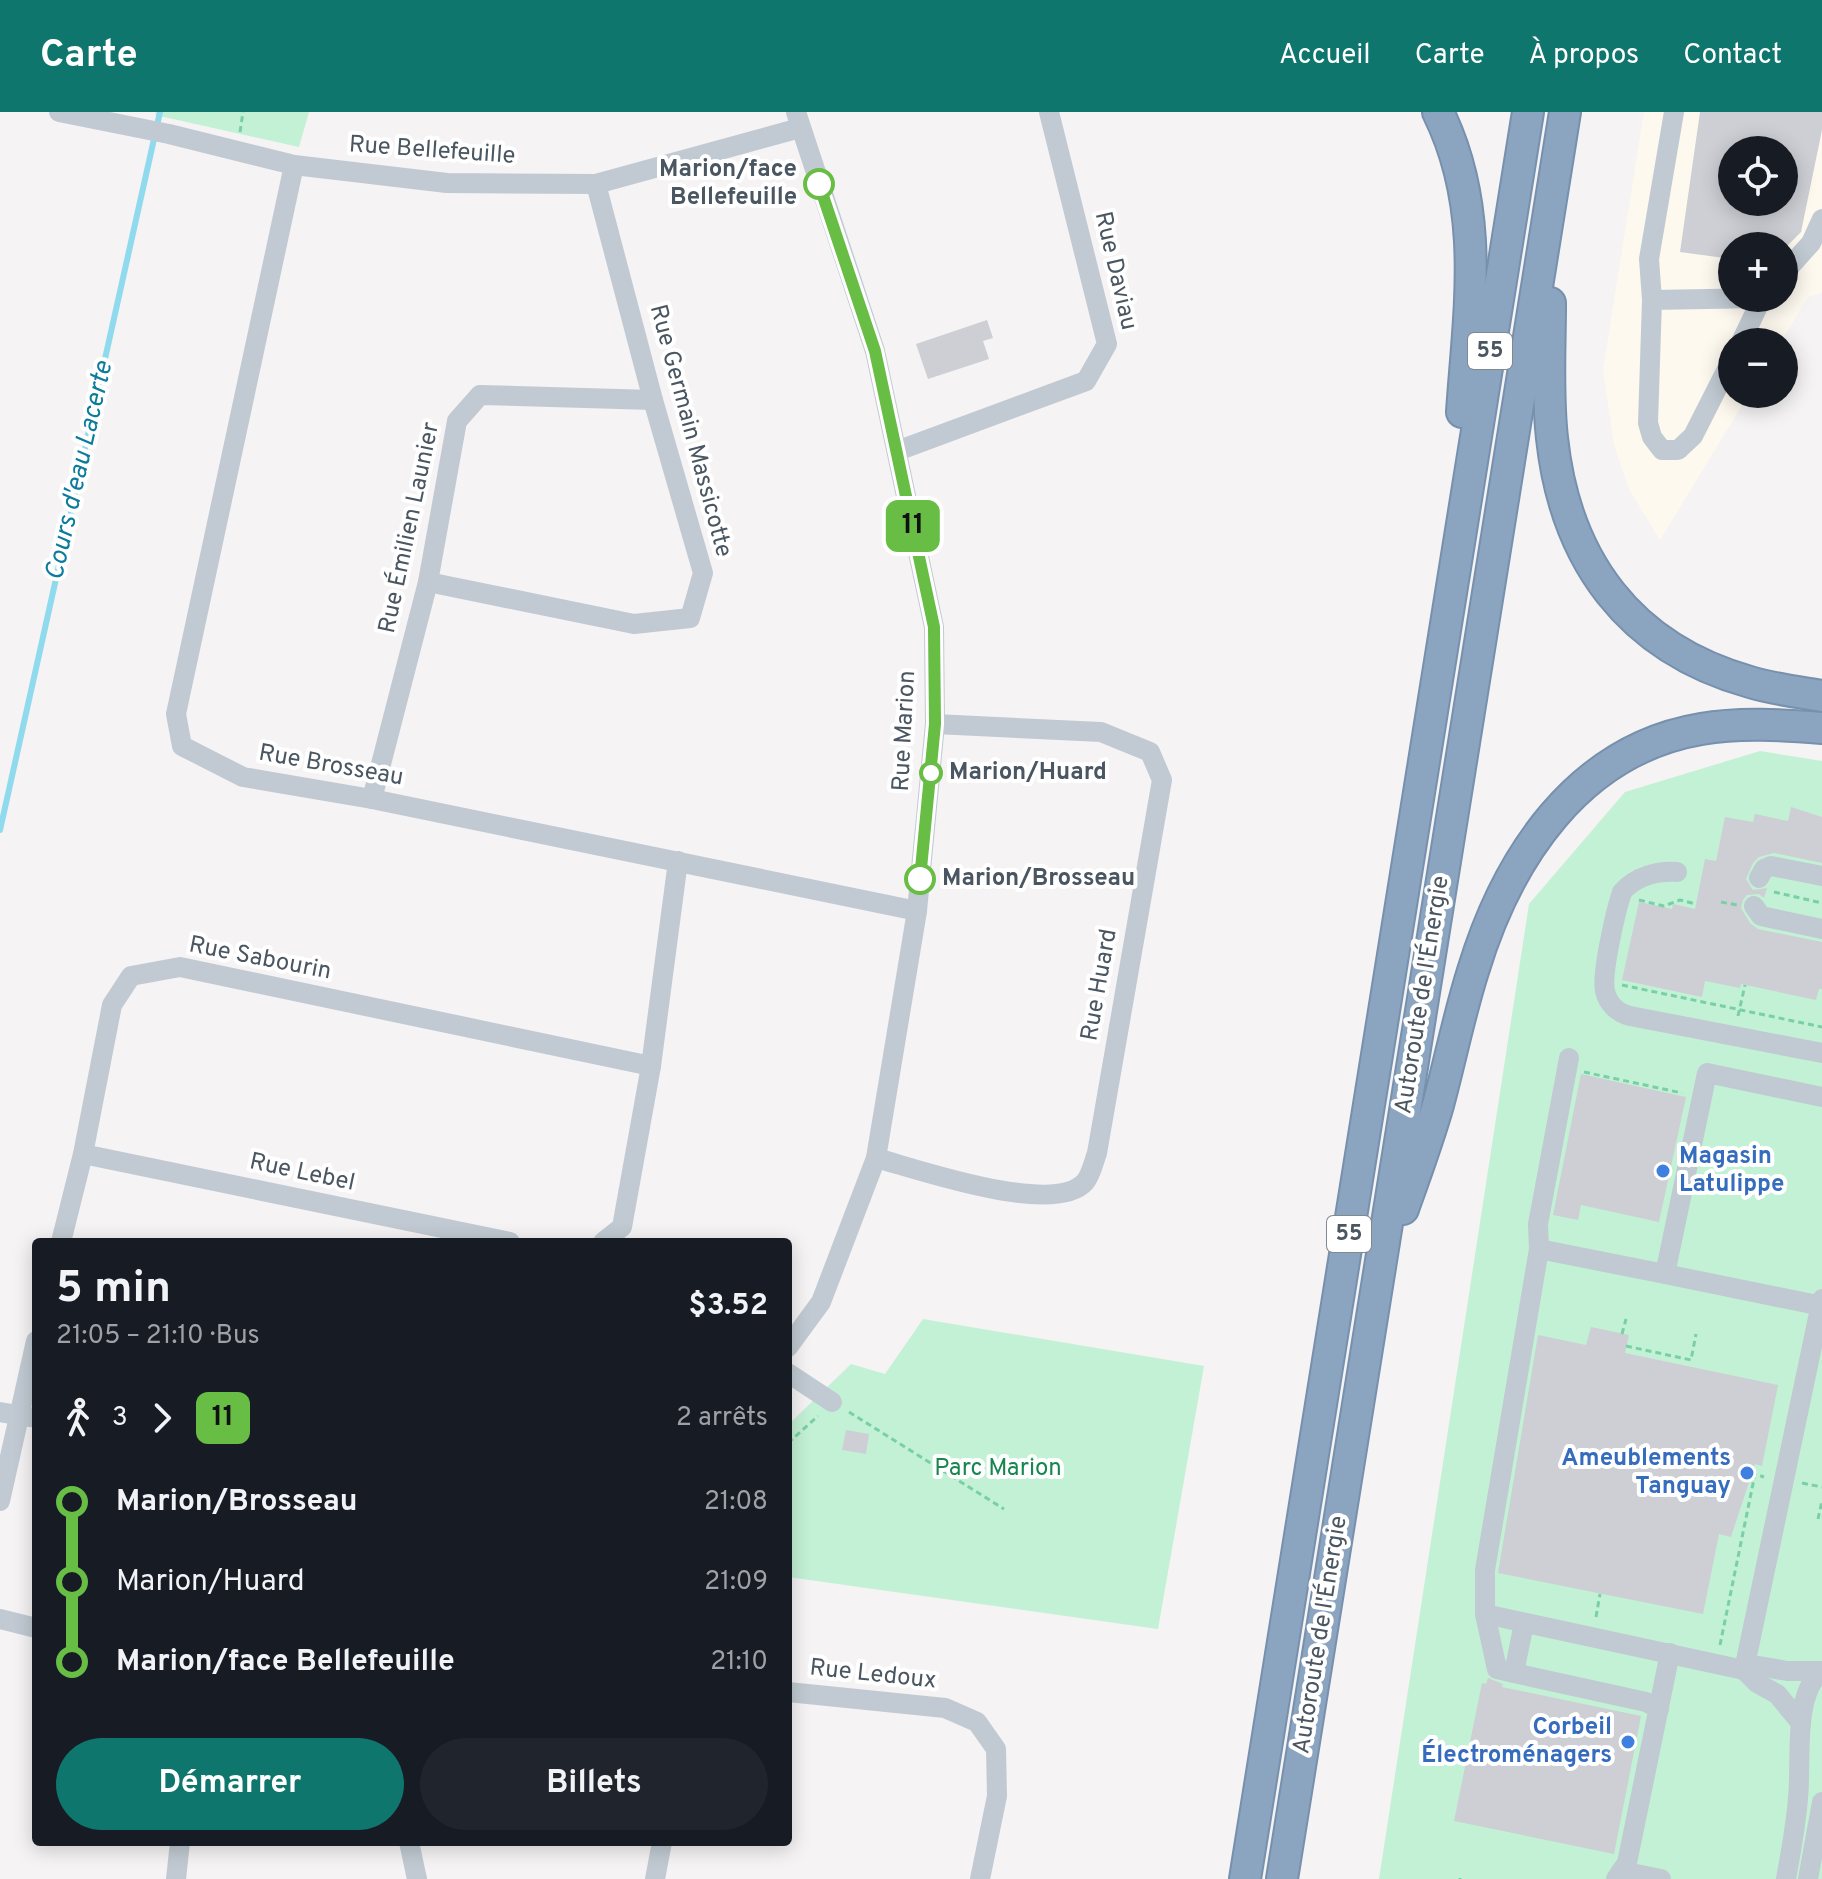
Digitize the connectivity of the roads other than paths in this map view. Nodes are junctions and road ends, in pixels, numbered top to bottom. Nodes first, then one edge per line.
1 (59, 112) edge
2 (1049, 112) edge
3 (1438, 112) edge
4 (1528, 112) edge
5 (1565, 112) edge
6 (1674, 112) edge
7 (798, 120) edge
8 (294, 165) junction
9 (596, 184) junction
10 (1550, 209) junction
11 (1821, 224) edge
12 (1798, 257) edge
13 (1718, 299) edge
14 (1652, 300) junction
15 (1718, 387) edge
16 (653, 400) junction
17 (897, 451) junction
18 (428, 582) junction
19 (1451, 590) junction
20 (1822, 696) edge
21 (935, 724) junction
22 (1822, 728) edge
23 (372, 799) junction
24 (678, 861) junction
25 (1677, 872) dead end
26 (1822, 876) edge
27 (917, 911) junction
28 (1822, 929) edge
29 (1822, 1053) edge
30 (1575, 1064) road end
31 (651, 1066) junction
32 (1822, 1097) edge
33 (83, 1154) junction
34 (876, 1158) junction
35 (62, 1238) edge
36 (491, 1238) edge
37 (608, 1238) edge
38 (1539, 1249) junction
39 (1665, 1274) junction
40 (1375, 1290) junction
41 (1821, 1303) edge
42 (792, 1342) edge
43 (32, 1357) edge
44 (792, 1376) edge
45 (832, 1402) road end
46 (18, 1415) edge
47 (0, 1501) edge
48 (1485, 1614) junction
49 (0, 1619) edge
50 (1524, 1623) junction
51 (32, 1627) edge
52 (1670, 1653) junction
53 (1744, 1670) junction
54 (1822, 1671) edge
55 (1514, 1673) junction
56 (792, 1692) edge
57 (1659, 1709) junction
58 (1801, 1723) junction
59 (1822, 1802) edge
60 (180, 1846) edge
61 (410, 1846) edge
62 (661, 1846) edge
63 (1618, 1875) edge
64 (176, 1879) edge
65 (417, 1879) edge
66 (655, 1879) edge
67 (980, 1879) edge
68 (1245, 1879) edge
69 (1282, 1879) edge
70 (1661, 1879) edge
71 (1786, 1879) edge
72 (1808, 1879) edge

1 - 8 street, Rue Bellefeuille
2 - 17 street, Rue Daviau
3 - 19 highway
4 - 19 highway, Autoroute de l'Énergie / 55
5 - 10 highway, Autoroute de l'Énergie / 55
6 - 14 street
7 - 9 street, Rue Bellefeuille
7 - 17 street, Rue Marion
8 - 9 street, Rue Bellefeuille
8 - 23 street, Rue Brosseau
9 - 16 street, Rue Germain Massicotte
10 - 20 highway
10 - 40 highway, Autoroute de l'Énergie / 55
11 - 12 street
13 - 14 street
14 - 15 street
16 - 18 street, Rue Émilien Launier
16 - 18 street, Rue Germain Massicotte
17 - 21 street, Rue Marion
18 - 23 street, Rue Émilien Launier
19 - 68 highway, Autoroute de l'Énergie / 55
21 - 27 street, Rue Marion
21 - 34 street, Rue Huard
22 - 40 highway
23 - 24 street, Rue Brosseau
24 - 27 street, Rue Brosseau
24 - 31 street
25 - 29 street
26 - 28 street
27 - 34 street, Rue Marion
30 - 38 street
31 - 33 street, Rue Sabourin
31 - 37 street
32 - 39 street
33 - 35 street, Rue Sabourin
33 - 36 street, Rue Lebel
34 - 42 street, Rue Marion
38 - 39 street
38 - 48 street
39 - 41 street
40 - 69 highway, Autoroute de l'Énergie / 55
41 - 53 street
43 - 46 street
44 - 45 street
46 - 47 street
48 - 50 street
48 - 55 street
49 - 51 street
50 - 52 street
50 - 55 street
52 - 53 street
52 - 57 street
53 - 54 street
53 - 58 street
54 - 58 street
55 - 57 street
56 - 67 street, Rue Ledoux
57 - 63 street
58 - 71 street
59 - 72 street
60 - 64 street
61 - 65 street
62 - 66 street
63 - 70 street

